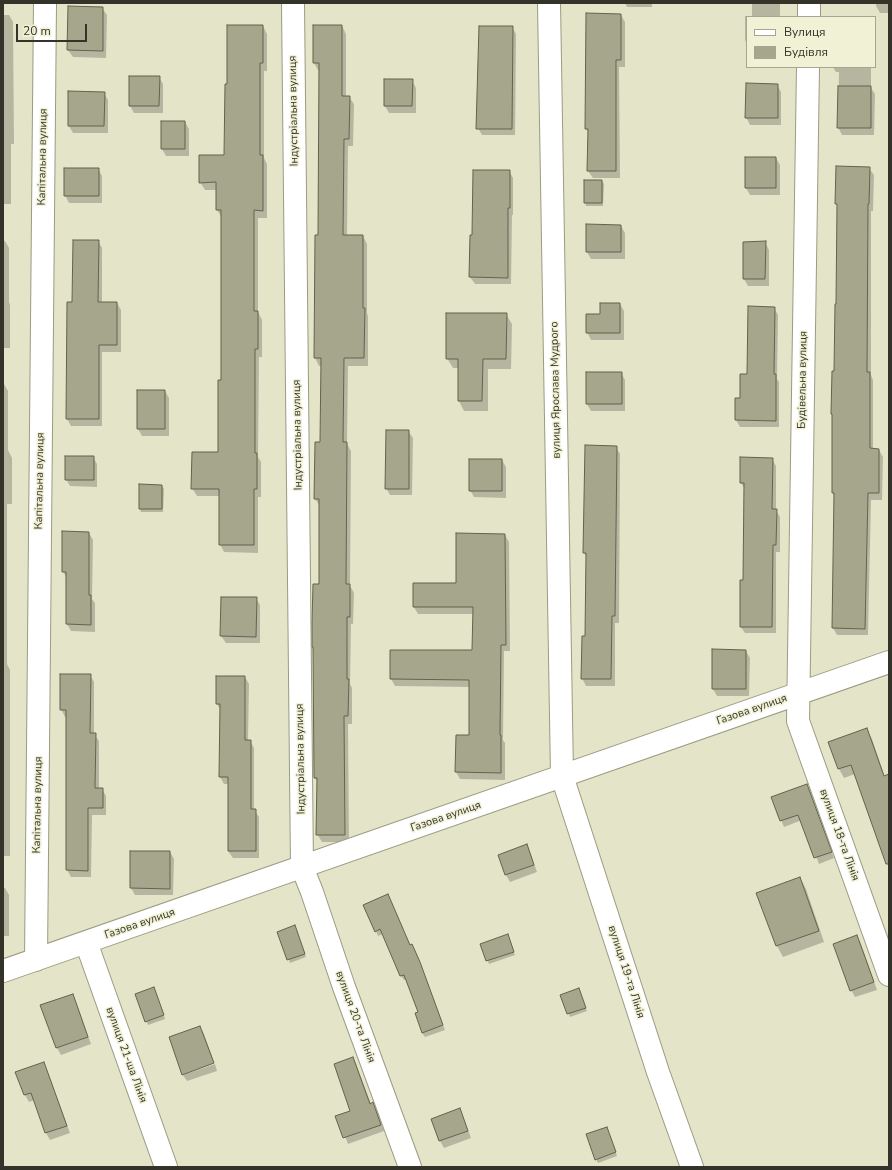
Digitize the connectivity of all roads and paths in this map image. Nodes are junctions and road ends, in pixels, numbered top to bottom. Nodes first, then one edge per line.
1 (45, 3) edge
2 (293, 3) edge
3 (549, 3) edge
4 (809, 3) edge
5 (809, 16) edge
6 (808, 68) edge
7 (889, 662) edge
8 (799, 694) junction
9 (562, 776) junction
10 (302, 867) junction
11 (86, 942) junction
12 (36, 960) junction
13 (3, 971) edge
14 (889, 975) edge
15 (166, 1167) edge
16 (410, 1167) edge
17 (692, 1167) edge

1 - 12 street, Капітальна вулиця
2 - 10 street, Індустріальна вулиця
3 - 9 street, вулиця Ярослава Мудрого
4 - 5 street
6 - 8 street, Будівельна вулиця
7 - 8 street, Газова вулиця
8 - 9 street, Газова вулиця
8 - 14 street, вулиця 18-та Лінія
9 - 10 street, Газова вулиця
9 - 17 street, вулиця 19-та Лінія
10 - 11 street, Газова вулиця
10 - 16 street, вулиця 20-та Лінія
11 - 12 street, Газова вулиця
11 - 15 street, вулиця 21-ша Лінія
12 - 13 street, Газова вулиця

